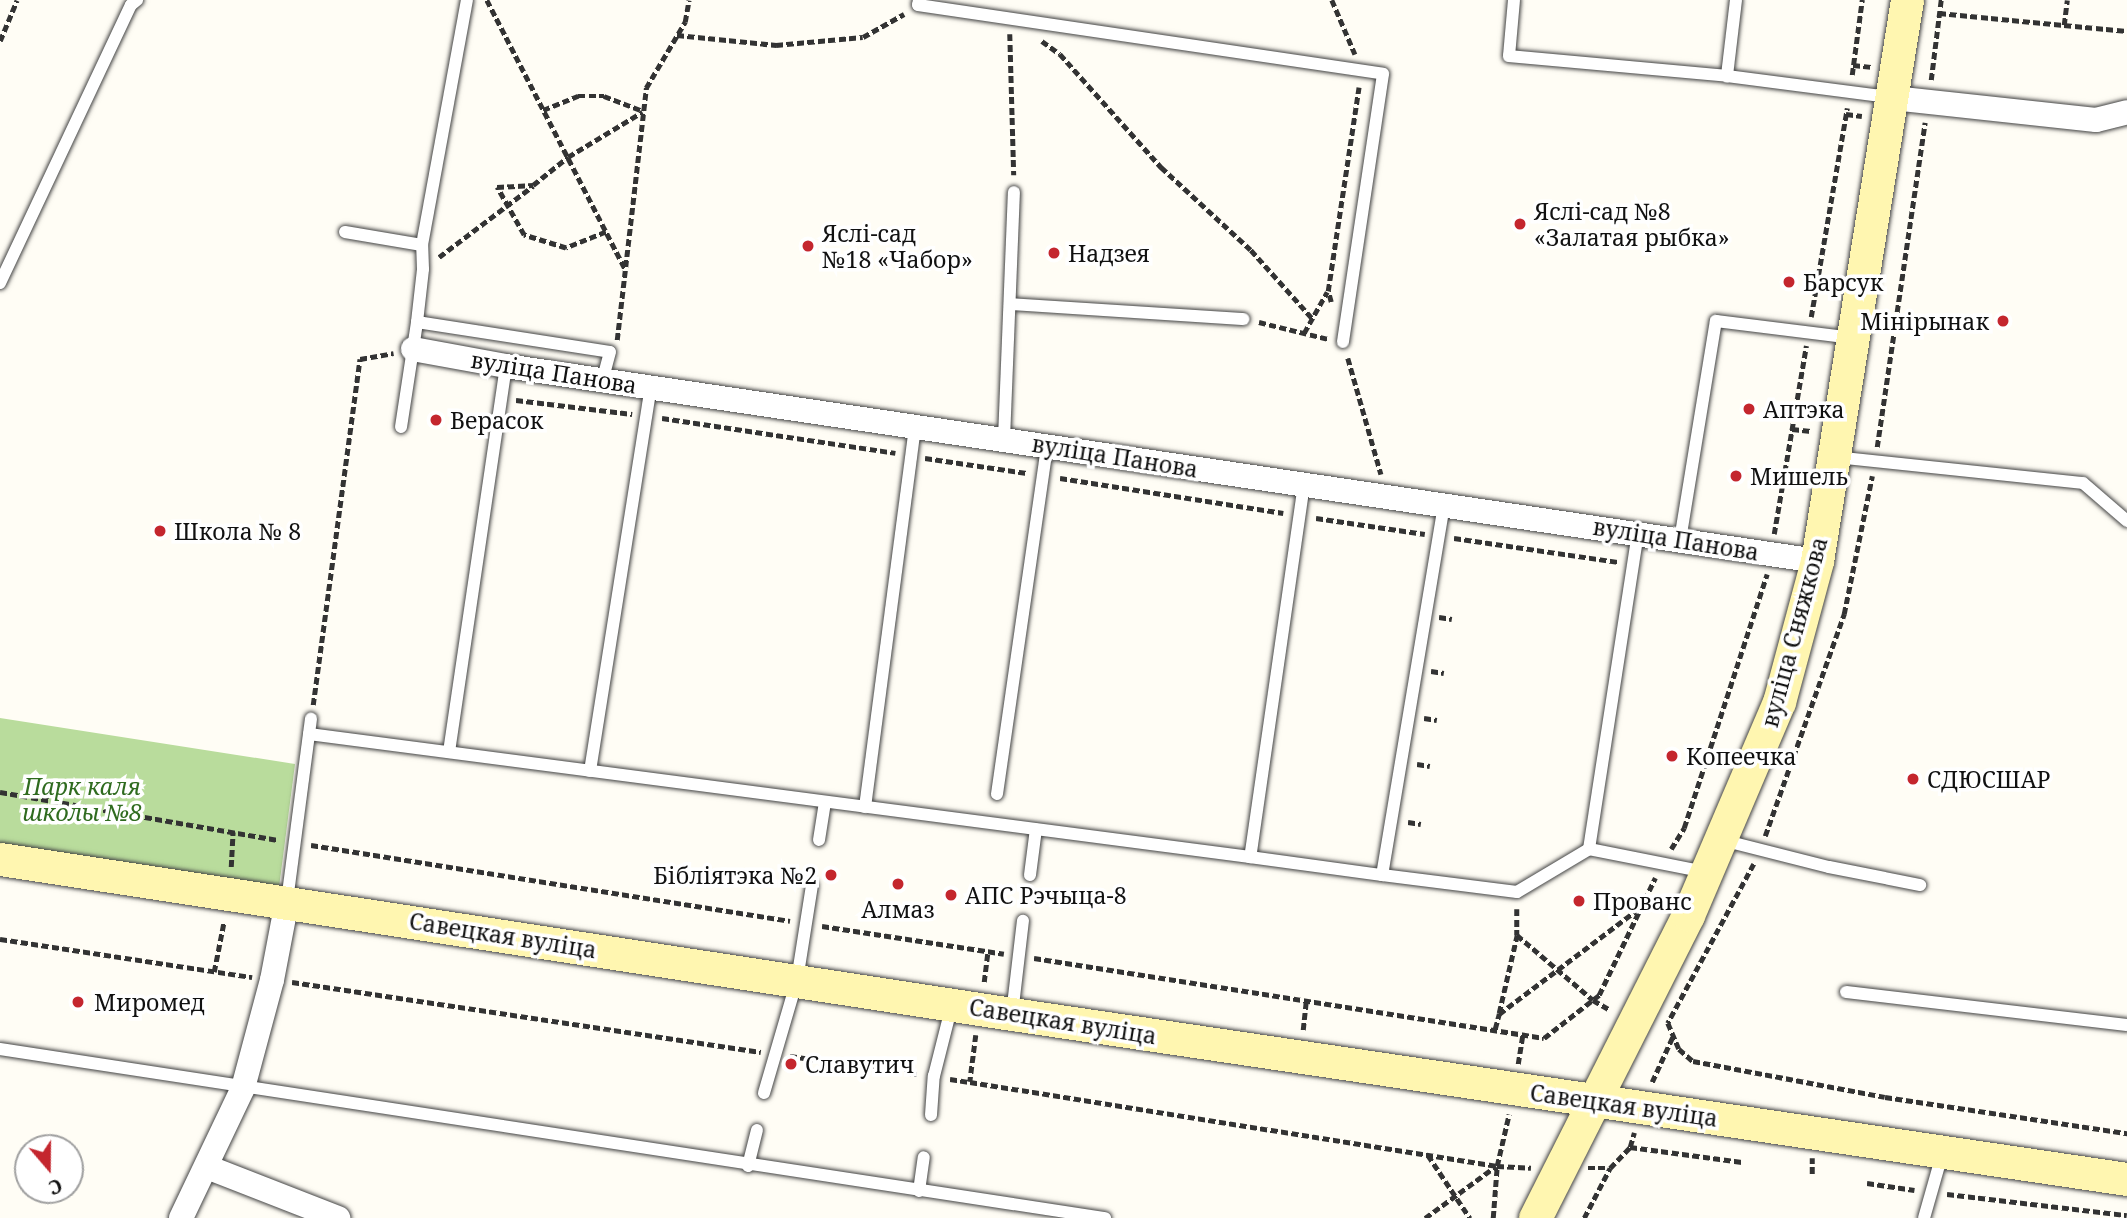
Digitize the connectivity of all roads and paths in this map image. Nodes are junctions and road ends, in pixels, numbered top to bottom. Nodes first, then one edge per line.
1 (18, 0) edge
2 (137, 0) edge
3 (467, 0) edge
4 (487, 0) edge
5 (689, 0) edge
6 (1332, 0) edge
7 (1514, 0) edge
8 (1736, 0) edge
9 (1862, 0) edge
10 (1907, 0) edge
11 (1941, 0) edge
12 (2067, 0) edge
13 (918, 3) edge
14 (1939, 13) junction
15 (1010, 19) junction
16 (2064, 25) junction
17 (2127, 31) edge
18 (677, 35) junction
19 (0, 41) edge
20 (1354, 51) dead end
21 (1727, 76) junction
22 (1850, 92) junction
23 (1893, 98) junction
24 (1928, 102) junction
25 (543, 110) junction
26 (643, 111) junction
27 (2127, 112) edge
28 (568, 157) junction
29 (533, 185) junction
30 (1014, 192) joint
31 (507, 205) junction
32 (345, 232) dead end
33 (606, 232) junction
34 (422, 245) junction
35 (423, 269) junction
36 (625, 270) junction
37 (0, 283) edge
38 (1328, 291) dead end
39 (1010, 304) junction
40 (1312, 318) junction
41 (1244, 319) joint
42 (417, 322) junction
43 (1304, 333) junction
44 (1809, 334) junction
45 (1854, 338) junction
46 (1343, 342) joint
47 (413, 349) junction
48 (506, 366) junction
49 (608, 380) junction
50 (652, 386) junction
51 (503, 398) junction
52 (609, 410) junction
53 (647, 416) junction
54 (915, 426) junction
55 (401, 427) dead end
56 (1004, 439) junction
57 (1047, 445) junction
58 (911, 456) junction
59 (1834, 457) junction
60 (1875, 461) junction
61 (1043, 475) junction
62 (1304, 484) junction
63 (1444, 505) junction
64 (1301, 516) junction
65 (2127, 521) edge
66 (1638, 534) junction
67 (1438, 536) junction
68 (1680, 540) junction
69 (1771, 554) junction
70 (1817, 561) junction
71 (1633, 564) junction
72 (311, 719) joint
73 (309, 734) junction
74 (449, 752) junction
75 (590, 771) junction
76 (0, 792) edge
77 (997, 794) dead end
78 (825, 802) junction
79 (865, 807) junction
80 (1036, 829) junction
81 (1721, 840) junction
82 (819, 841) dead end
83 (295, 843) junction
84 (1589, 849) junction
85 (1760, 849) junction
86 (1250, 857) junction
87 (0, 859) edge
88 (1662, 863) junction
89 (1707, 873) junction
90 (1030, 875) dead end
91 (1382, 875) junction
92 (1746, 883) junction
93 (812, 885) dead end
94 (1920, 886) dead end
95 (1750, 890) dead end
96 (1517, 892) junction
97 (287, 901) junction
98 (1642, 906) junction
99 (1023, 921) dead end
100 (806, 924) junction
101 (1517, 935) junction
102 (0, 939) edge
103 (988, 951) junction
104 (1019, 956) junction
105 (1558, 970) junction
106 (1693, 978) junction
107 (272, 979) junction
108 (1700, 979) dead end
109 (797, 980) junction
110 (1846, 992) dead end
111 (1306, 1000) junction
112 (1593, 1000) junction
113 (981, 1009) junction
114 (1499, 1014) junction
115 (1636, 1016) junction
116 (1668, 1023) junction
117 (2127, 1025) edge
118 (1495, 1028) junction
119 (1313, 1032) dead end
120 (1523, 1034) junction
121 (1673, 1035) junction
122 (0, 1049) edge
123 (774, 1054) junction
124 (934, 1076) junction
125 (970, 1082) junction
126 (243, 1088) junction
127 (1514, 1089) junction
128 (764, 1093) dead end
129 (1595, 1100) junction
130 (1641, 1107) junction
131 (931, 1115) dead end
132 (757, 1130) dead end
133 (2127, 1133) edge
134 (1630, 1147) junction
135 (1942, 1154) junction
136 (1428, 1155) junction
137 (924, 1157) dead end
138 (1742, 1162) dead end
139 (748, 1166) junction
140 (1497, 1166) junction
141 (206, 1167) junction
142 (1610, 1168) junction
143 (1560, 1169) junction
144 (2127, 1179) edge
145 (1867, 1183) dead end
146 (919, 1191) junction
147 (1932, 1192) junction
148 (1455, 1196) junction
149 (2127, 1215) edge
150 (181, 1218) edge
151 (338, 1218) edge
152 (1105, 1218) edge
153 (1425, 1218) edge
154 (1470, 1218) edge
155 (1493, 1218) edge
156 (1535, 1218) edge
157 (1584, 1218) edge
158 (1924, 1218) edge

1 - 19 path
2 - 37 lane
3 - 34 lane
4 - 25 path
5 - 18 path
6 - 20 path
7 - 21 lane
8 - 21 lane
9 - 22 path
10 - 23 street, вуліца Сняжкова
11 - 14 path
12 - 16 path
13 - 15 lane
13 - 18 path
14 - 16 path
14 - 24 path
15 - 30 path
15 - 40 path
15 - 46 lane
16 - 17 path
18 - 26 path
21 - 22 lane
22 - 23 lane
22 - 44 path
23 - 24 street
23 - 45 street, вуліца Сняжкова
24 - 27 street
24 - 60 path
25 - 26 path
25 - 28 path
26 - 28 path
26 - 36 path
28 - 29 path
28 - 33 path
29 - 31 path
29 - 31 path
30 - 39 lane
31 - 33 path
31 - 35 path
32 - 34 lane
33 - 36 path
34 - 35 lane
35 - 42 lane
36 - 49 path
38 - 40 path
39 - 41 lane
39 - 56 lane
40 - 43 path
41 - 43 path
42 - 47 lane
42 - 49 lane
43 - 46 path
44 - 45 lane
44 - 68 lane
44 - 69 path
45 - 59 street, вуліца Сняжкова
47 - 48 street, вуліца Панова
47 - 55 lane
47 - 72 path
48 - 49 street, вуліца Панова
48 - 51 lane
49 - 50 street, вуліца Панова
49 - 52 path
50 - 53 lane
50 - 54 street, вуліца Панова
51 - 52 path
51 - 74 lane
52 - 53 path
53 - 58 path
53 - 75 lane
54 - 56 street, вуліца Панова
54 - 58 lane
56 - 57 street, вуліца Панова
57 - 61 lane
57 - 62 street, вуліца Панова
58 - 61 path
58 - 79 lane
59 - 60 lane
59 - 70 street, вуліца Сняжкова
60 - 65 lane
60 - 85 path
61 - 64 path
61 - 77 lane
62 - 63 street, вуліца Панова
62 - 64 lane
63 - 66 street, вуліца Панова
63 - 67 lane
64 - 67 path
64 - 86 lane
66 - 68 street, вуліца Панова
66 - 71 lane
67 - 71 path
67 - 91 lane
68 - 69 street, вуліца Панова
69 - 70 street, вуліца Панова
69 - 88 path
70 - 81 street, вуліца Сняжкова
71 - 84 lane
72 - 73 lane
73 - 74 lane
73 - 83 lane
74 - 75 lane
75 - 78 lane
76 - 83 path
78 - 79 lane
78 - 82 lane
79 - 80 lane
80 - 86 lane
80 - 90 lane
81 - 85 lane
81 - 89 street, вуліца Сняжкова
83 - 97 lane
83 - 100 path
84 - 88 lane
84 - 96 lane
85 - 92 path
85 - 94 lane
86 - 91 lane
87 - 97 street, Савецкая вуліца
88 - 89 lane
88 - 98 path
89 - 115 street, вуліца Сняжкова
91 - 96 lane
92 - 95 path
92 - 106 path
93 - 100 lane
96 - 101 path
97 - 107 street
97 - 109 street, Савецкая вуліца
98 - 105 path
98 - 112 path
99 - 104 lane
100 - 103 path
100 - 109 lane
101 - 105 path
101 - 114 path
102 - 107 path
103 - 104 path
103 - 113 path
104 - 111 path
104 - 113 lane
105 - 112 path
105 - 114 path
106 - 108 path
106 - 116 path
107 - 123 path
107 - 126 street
109 - 113 street, Савецкая вуліца
109 - 123 lane
110 - 117 lane
111 - 118 path
111 - 119 path
112 - 115 path
112 - 120 path
113 - 124 lane
113 - 125 path
113 - 127 street, Савецкая вуліца
114 - 118 path
115 - 116 path
115 - 129 street, вуліца Сняжкова
116 - 121 path
118 - 120 path
120 - 127 path
121 - 130 path
121 - 133 path
122 - 126 lane
123 - 124 path
123 - 128 lane
124 - 125 path
124 - 131 lane
125 - 136 path
126 - 139 lane
126 - 141 street
127 - 129 street, Савецкая вуліца
127 - 140 path
129 - 130 street, Савецкая вуліца
129 - 143 street, вуліца Сняжкова
130 - 134 path
130 - 135 street, Савецкая вуліца
132 - 139 lane
134 - 138 path
134 - 142 path
135 - 144 street, Савецкая вуліца
135 - 147 lane
136 - 140 path
136 - 148 path
137 - 146 lane
139 - 146 lane
140 - 143 path
140 - 148 path
140 - 155 path
141 - 150 street
141 - 151 street
142 - 143 path
142 - 157 path
143 - 156 street, вуліца Сняжкова
145 - 147 path
146 - 152 lane
147 - 149 path
147 - 158 lane
148 - 153 path
148 - 154 path

